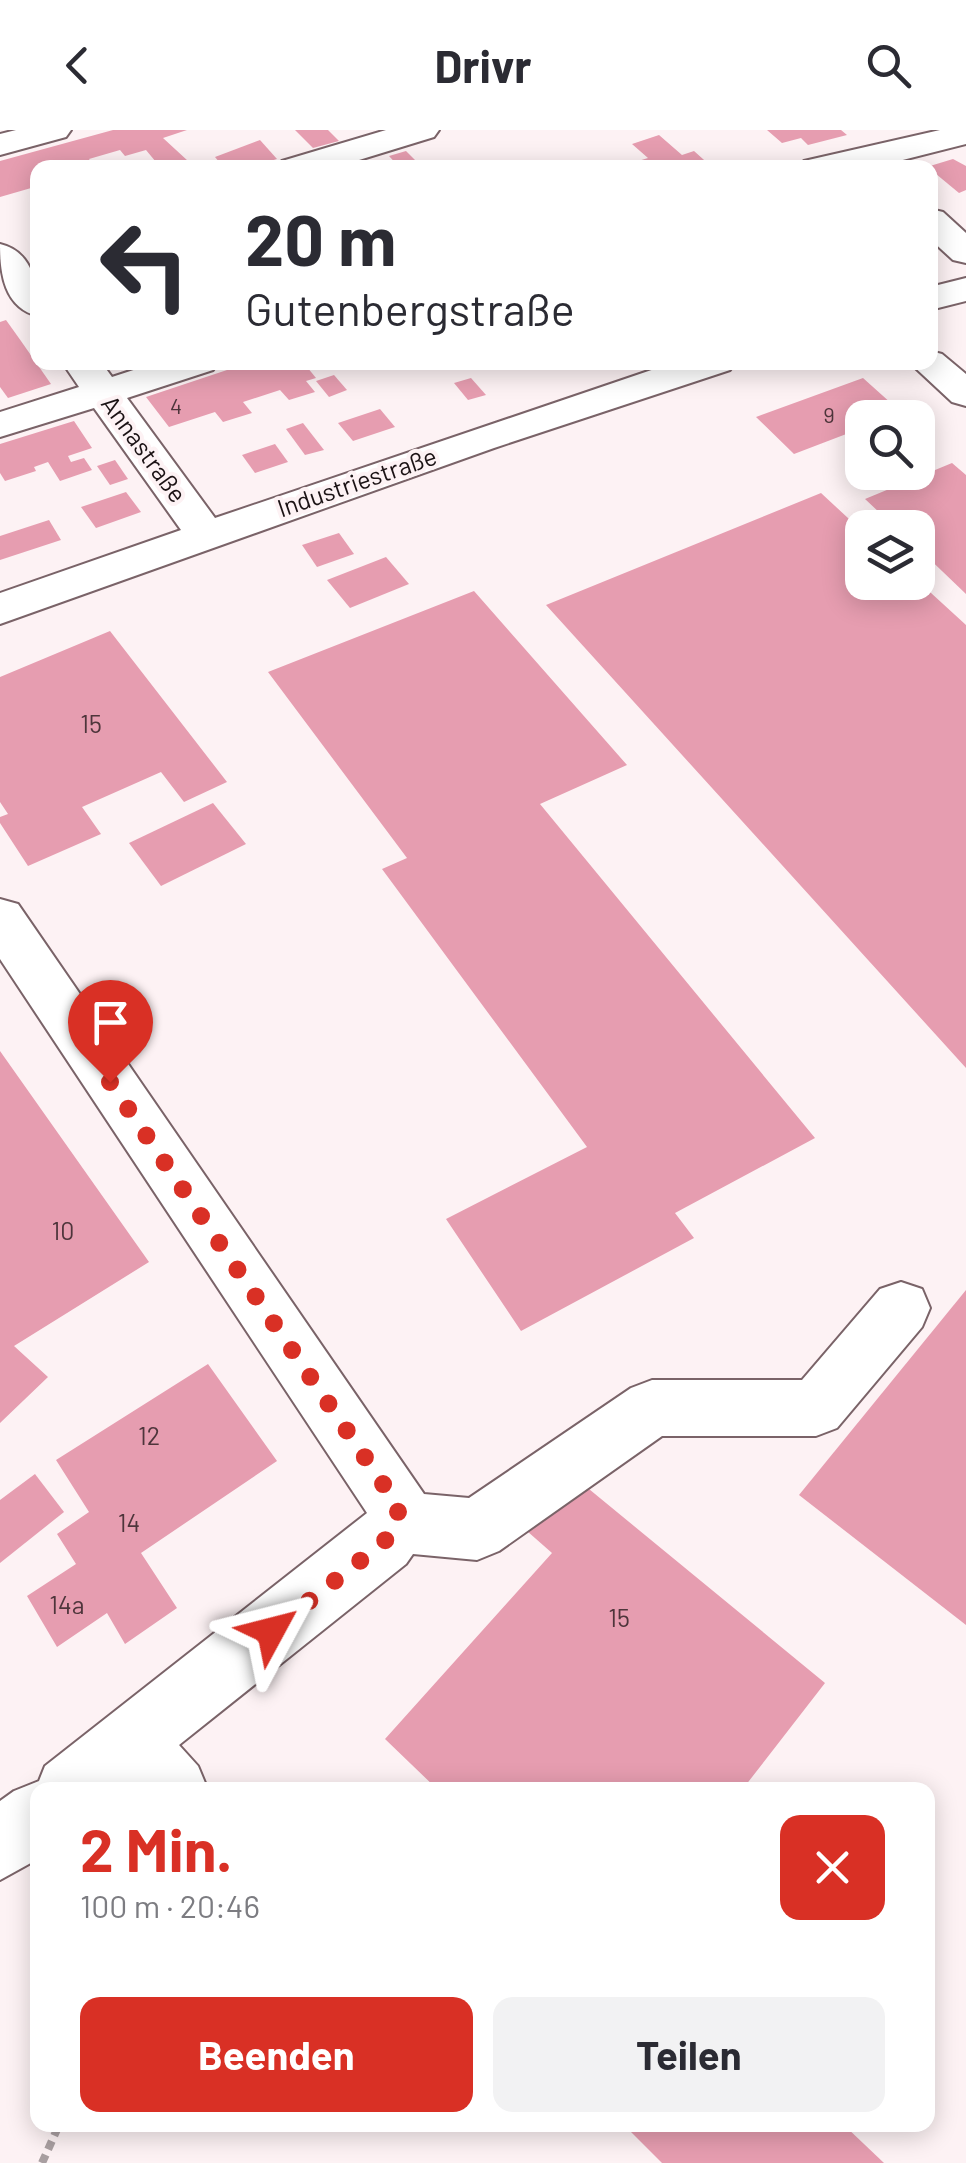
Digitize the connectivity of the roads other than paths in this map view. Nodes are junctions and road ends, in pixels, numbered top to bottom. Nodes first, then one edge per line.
1 (54, 130) edge
2 (422, 130) edge
3 (966, 133) edge
4 (0, 145) edge
5 (883, 150) edge
6 (321, 160) edge
7 (846, 160) edge
8 (938, 227) edge
9 (30, 245) edge
10 (966, 252) edge
11 (0, 254) edge
12 (966, 289) edge
13 (30, 293) edge
14 (938, 297) edge
15 (146, 370) edge
16 (691, 370) edge
17 (938, 370) edge
18 (93, 378) edge
19 (966, 394) edge
20 (0, 425) edge
21 (206, 535) junction
22 (0, 609) edge
23 (0, 918) edge
24 (901, 1308) dead end
25 (398, 1522) junction
26 (130, 1742) junction
27 (79, 1782) edge
28 (167, 1782) edge
29 (30, 1821) edge
30 (0, 1845) edge

1 - 4 street
2 - 6 street
3 - 5 street
5 - 7 street
8 - 10 street
9 - 11 street
11 - 13 street
12 - 14 street
15 - 18 street
16 - 21 street, Industriestraße
17 - 19 street
18 - 20 street
18 - 21 street, Annastraße
21 - 22 street, Industriestraße
23 - 25 street
24 - 25 street
25 - 26 street
26 - 27 street
26 - 28 street
29 - 30 street

